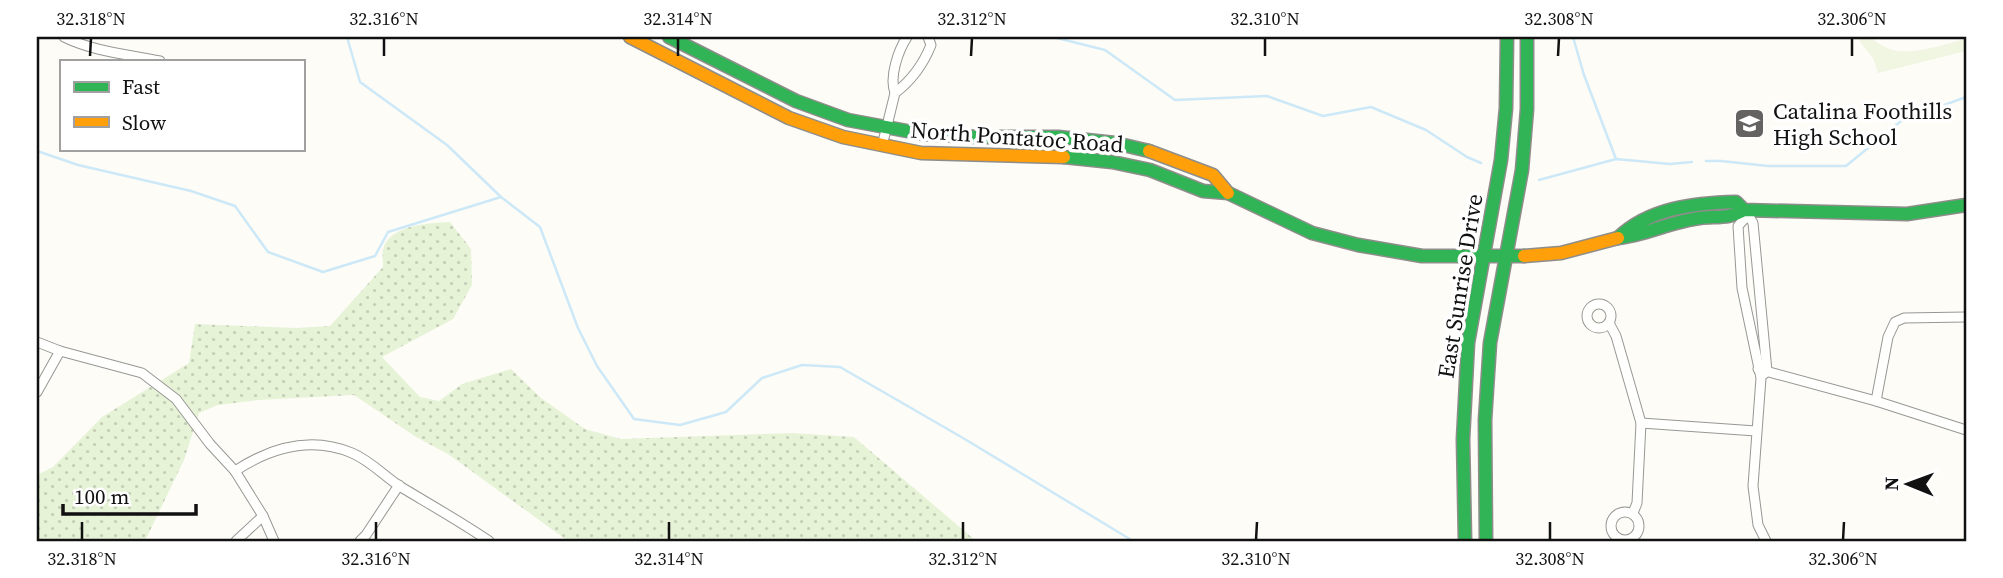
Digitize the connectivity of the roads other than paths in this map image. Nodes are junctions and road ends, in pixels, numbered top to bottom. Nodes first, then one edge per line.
1 (64, 37) edge
2 (630, 37) edge
3 (669, 37) edge
4 (907, 37) edge
5 (928, 37) edge
6 (1507, 37) edge
7 (1527, 37) edge
8 (153, 60) edge
9 (895, 93) junction
10 (887, 129) junction
11 (882, 146) junction
12 (1228, 193) junction
13 (1704, 202) junction
14 (1966, 205) edge
15 (1746, 212) junction
16 (1665, 225) junction
17 (1618, 238) junction
18 (1506, 255) junction
19 (1483, 256) junction
20 (1966, 317) edge
21 (1609, 323) dead end
22 (37, 342) edge
23 (60, 351) junction
24 (1762, 372) junction
25 (37, 392) edge
26 (1876, 401) junction
27 (1641, 423) junction
28 (1966, 430) edge
29 (1756, 431) junction
30 (234, 471) junction
31 (399, 485) junction
32 (1633, 513) dead end
33 (263, 516) junction
34 (236, 541) edge
35 (275, 541) edge
36 (360, 541) edge
37 (489, 541) edge
38 (1465, 541) edge
39 (1486, 541) edge
40 (1766, 541) edge

1 - 8 street
2 - 11 street, North Pontatoc Road
3 - 10 street, North Pontatoc Road
4 - 9 street, North Pontatoc Road
5 - 9 street, North Pontatoc Road
6 - 19 street, East Sunrise Drive
7 - 18 street, East Sunrise Drive
9 - 10 street, North Pontatoc Road
10 - 11 street, North Pontatoc Road
10 - 12 street, North Pontatoc Road
11 - 12 street, North Pontatoc Road
12 - 19 street, North Pontatoc Road
13 - 15 street, North Pontatoc Road
13 - 16 street
13 - 17 street, North Pontatoc Road
14 - 15 street, North Pontatoc Road
15 - 16 street, North Pontatoc Road
15 - 24 street
15 - 24 street
16 - 17 street, North Pontatoc Road
17 - 18 street, North Pontatoc Road
18 - 19 street, North Pontatoc Road
18 - 39 street, East Sunrise Drive
19 - 38 street, East Sunrise Drive
20 - 26 street
21 - 27 street
22 - 23 street
23 - 25 street
23 - 30 street
24 - 26 street
24 - 29 street
26 - 28 street
27 - 29 street
27 - 32 street
29 - 40 street
30 - 31 street
30 - 33 street
31 - 36 street
31 - 37 street
33 - 34 street
33 - 35 street

